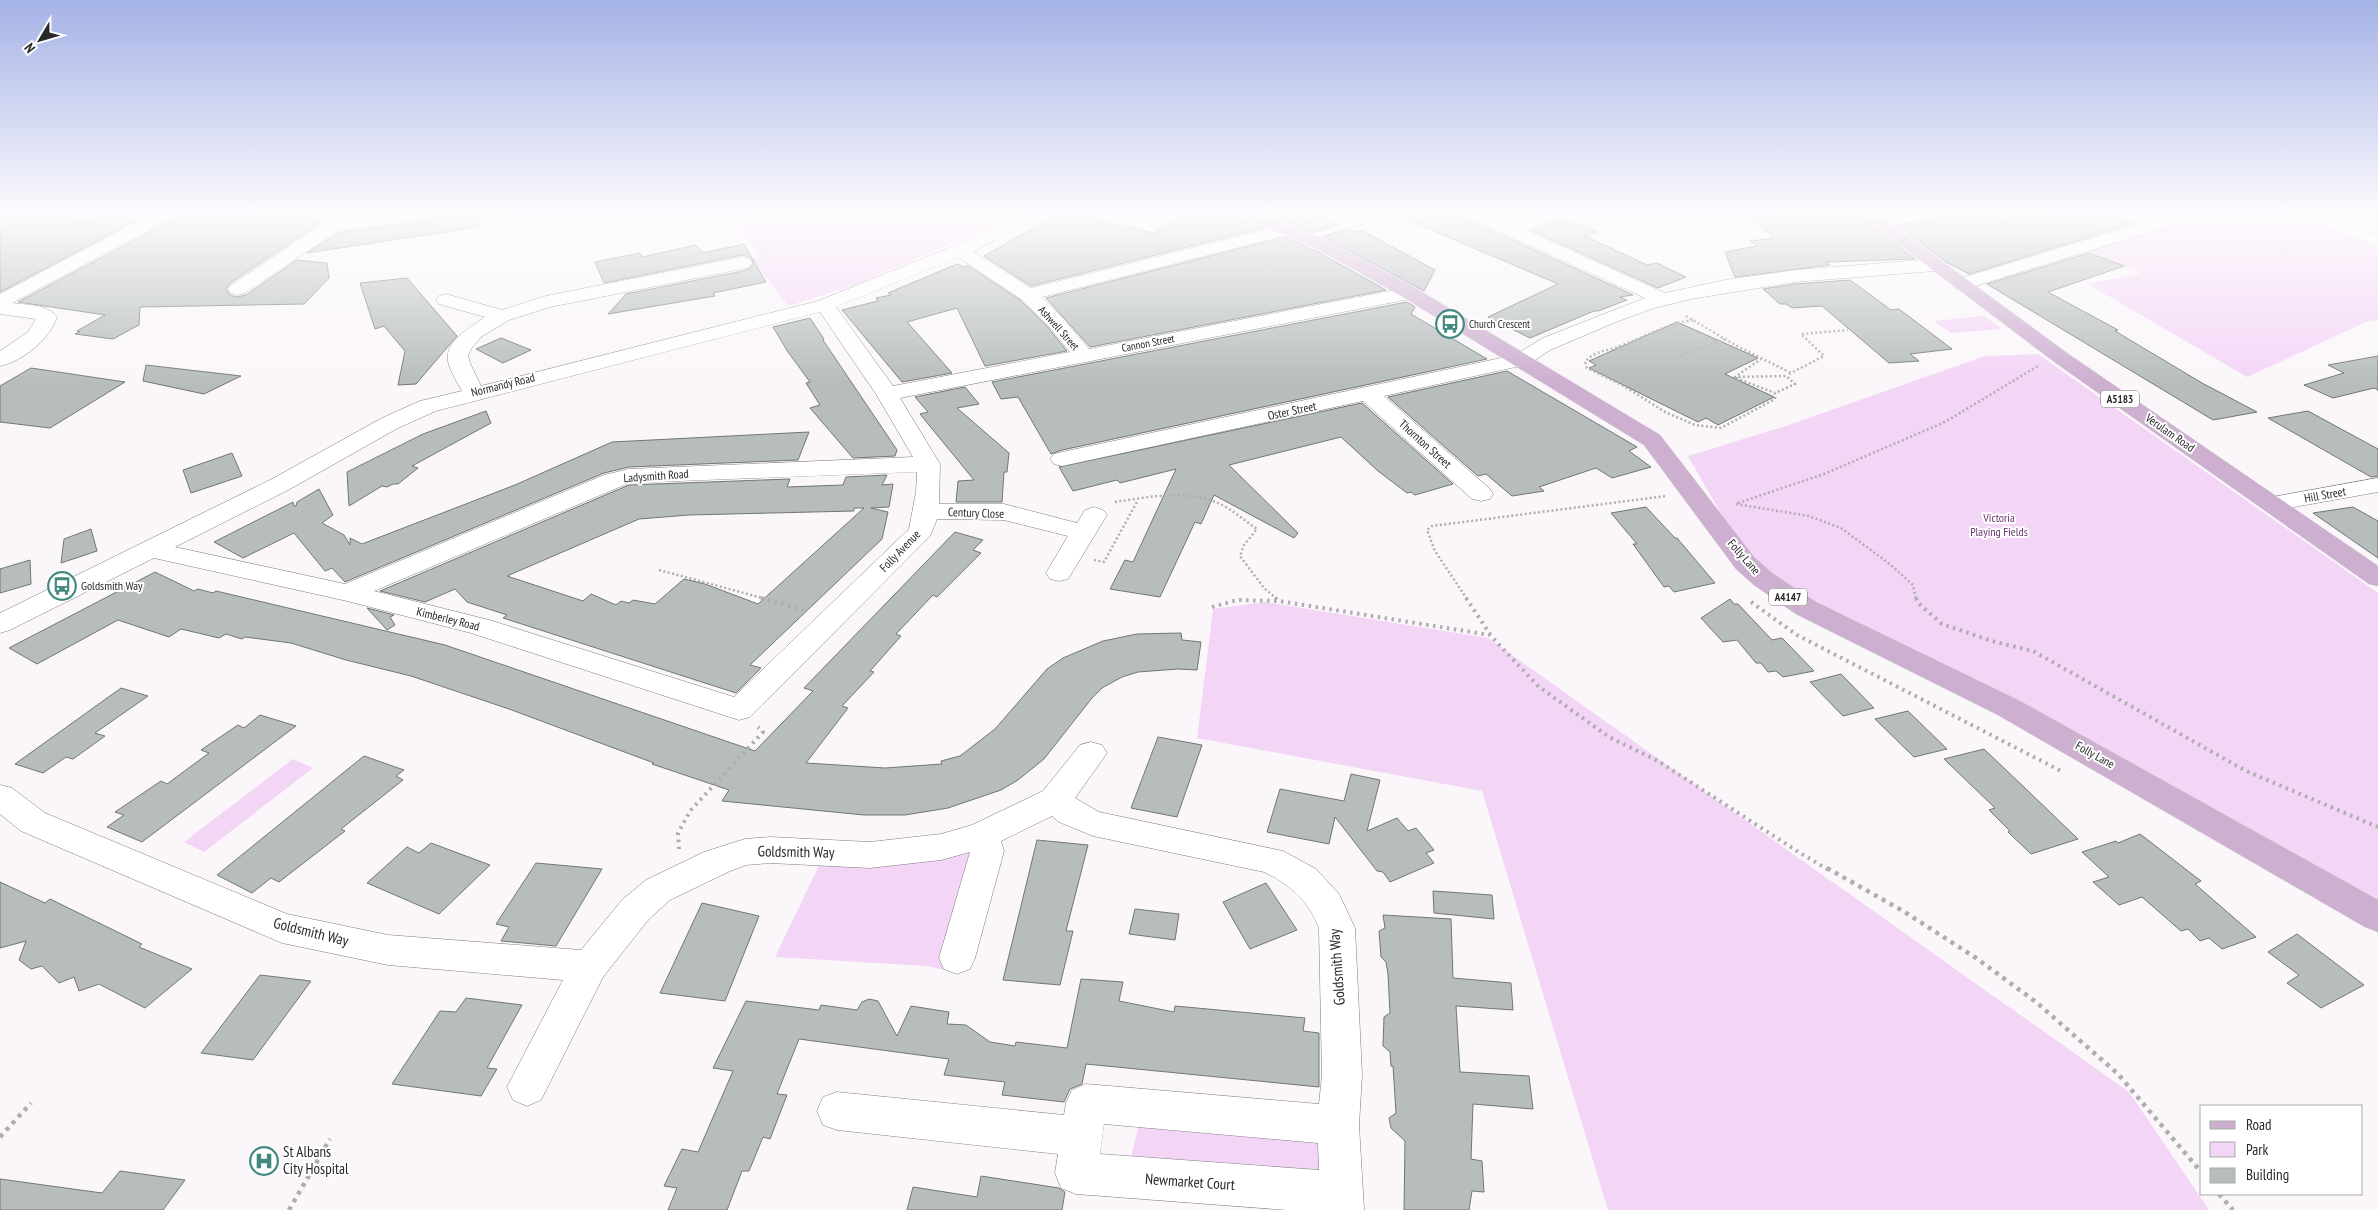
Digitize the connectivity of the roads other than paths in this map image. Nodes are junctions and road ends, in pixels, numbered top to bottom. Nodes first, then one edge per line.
1 (59, 270) edge
2 (267, 270) edge
3 (704, 270) edge
4 (909, 270) edge
5 (991, 270) edge
6 (1135, 270) edge
7 (1368, 270) edge
8 (1597, 270) edge
9 (1859, 270) edge
10 (1943, 270) edge
11 (2006, 270) edge
12 (1962, 284) junction
13 (238, 290) dead end
14 (1410, 293) junction
15 (1028, 295) junction
16 (446, 300) dead end
17 (1660, 300) junction
18 (0, 302) edge
19 (825, 304) junction
20 (0, 308) edge
21 (502, 316) junction
22 (1084, 356) junction
23 (0, 360) edge
24 (1522, 360) junction
25 (474, 392) junction
26 (887, 394) junction
27 (1369, 394) junction
28 (1062, 459) dead end
29 (928, 464) junction
30 (2378, 485) edge
31 (1481, 494) dead end
32 (2272, 504) junction
33 (926, 511) junction
34 (150, 549) junction
35 (1059, 573) dead end
36 (2378, 578) edge
37 (347, 593) junction
38 (0, 624) edge
39 (739, 710) joint
40 (1091, 753) dead end
41 (0, 798) edge
42 (1055, 800) junction
43 (982, 836) junction
44 (2378, 916) edge
45 (957, 958) dead end
46 (590, 966) junction
47 (527, 1087) dead end
48 (837, 1111) dead end
49 (1338, 1125) junction
50 (1082, 1137) junction
51 (1342, 1202) edge

1 - 18 street
2 - 13 street
3 - 21 street
4 - 19 street, Normandy Road
5 - 15 street, Ashwell Street
6 - 15 street
7 - 14 main road, Folly Lane / A4147
8 - 17 street
9 - 17 street
10 - 12 main road, Verulam Road / A5183
11 - 12 street
12 - 32 main road, Verulam Road / A5183
14 - 22 street, Cannon Street
14 - 24 main road, Folly Lane / A4147
15 - 22 street, Ashwell Street
16 - 21 street
17 - 24 street
19 - 25 street, Normandy Road
19 - 26 street
20 - 23 street
21 - 25 street
22 - 26 street, Cannon Street
24 - 27 street, Oster Street
24 - 44 main road, Folly Lane / A4147
25 - 34 street, Normandy Road
26 - 29 street
27 - 28 street, Oster Street
27 - 31 street, Thornton Street
29 - 33 street, Folly Avenue
29 - 37 street, Ladysmith Road
30 - 32 street, Hill Street
32 - 36 main road, Verulam Road / A5183
33 - 35 street, Century Close
33 - 39 street, Folly Avenue
34 - 37 street, Kimberley Road
34 - 38 street, Normandy Road
37 - 39 street, Kimberley Road
40 - 42 street, Goldsmith Way
41 - 46 street, Goldsmith Way
42 - 43 street, Goldsmith Way
42 - 49 street, Goldsmith Way
43 - 45 street
43 - 46 street, Goldsmith Way
46 - 47 street, Goldsmith Way
48 - 50 street
49 - 50 street, Newmarket Court
49 - 51 street, Goldsmith Way
50 - 51 street, Newmarket Court

